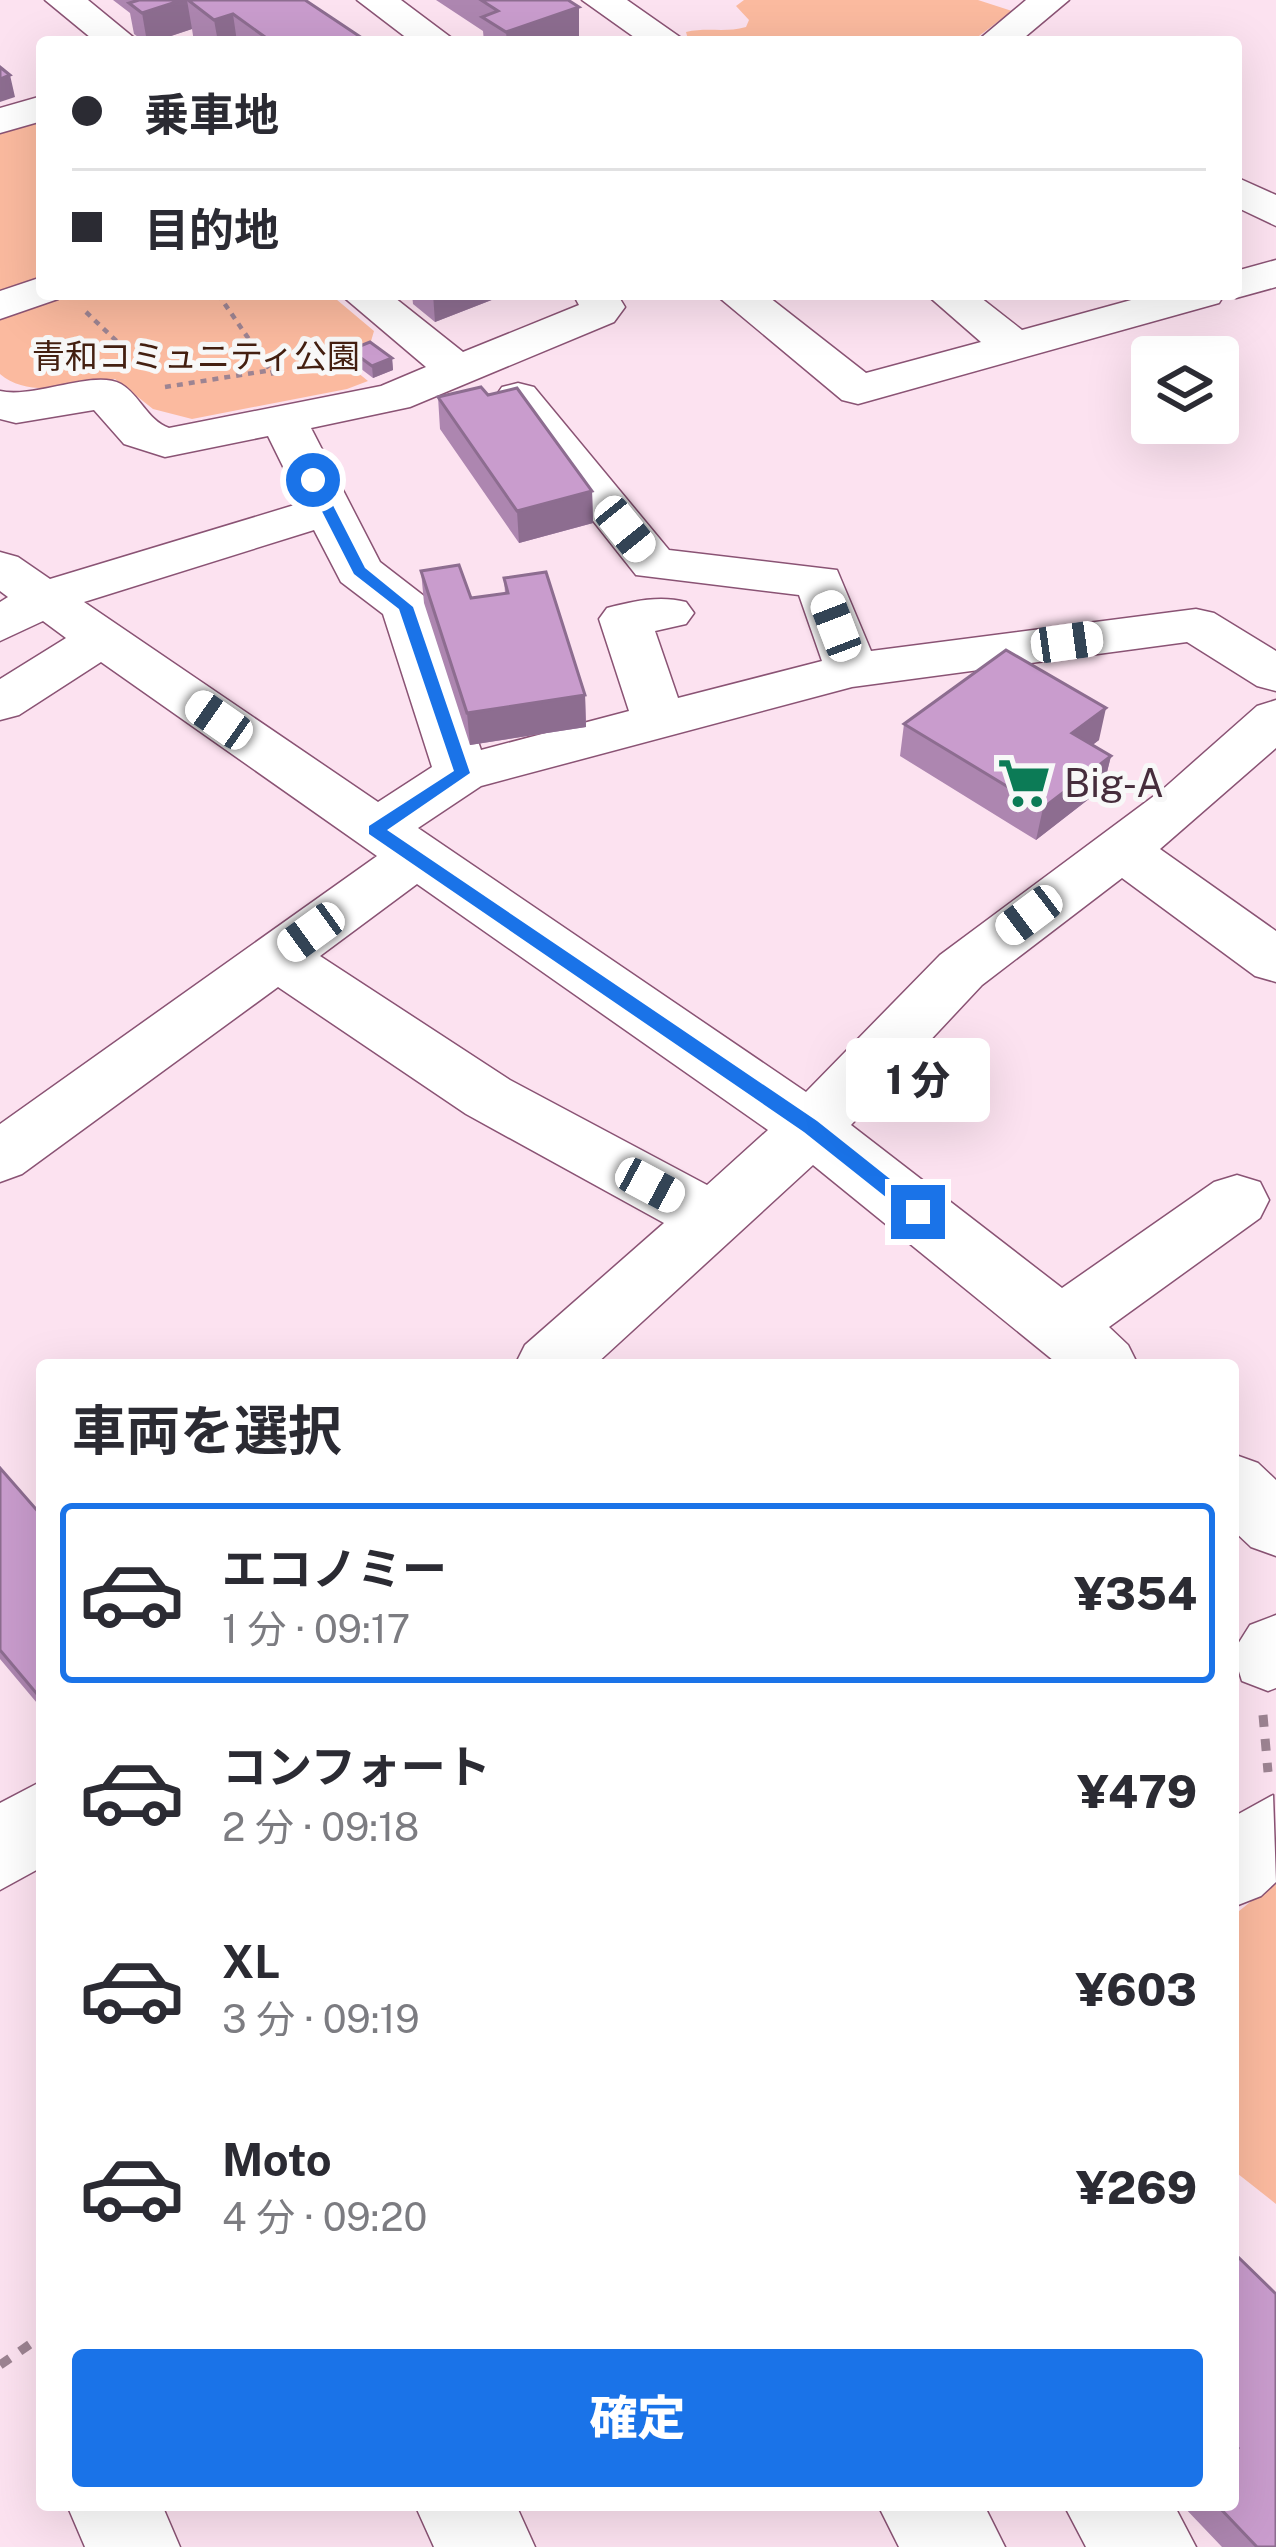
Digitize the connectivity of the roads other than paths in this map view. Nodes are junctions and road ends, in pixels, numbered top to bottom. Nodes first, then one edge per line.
1 (64, 0) edge
2 (602, 0) edge
3 (681, 0) edge
4 (1047, 0) edge
5 (359, 9) edge
6 (112, 36) edge
7 (424, 36) edge
8 (653, 36) edge
9 (657, 36) edge
10 (1002, 36) edge
11 (36, 109) edge
12 (0, 121) edge
13 (1242, 194) edge
14 (1276, 214) edge
15 (36, 292) edge
16 (371, 300) edge
17 (599, 300) edge
18 (745, 300) edge
19 (956, 300) edge
20 (1182, 300) edge
21 (0, 306) edge
22 (1017, 348) junction
23 (467, 368) junction
24 (278, 397) junction
25 (0, 405) edge
26 (328, 510) junction
27 (15, 597) edge
28 (668, 613) dead end
29 (102, 638) junction
30 (852, 670) junction
31 (1276, 674) edge
32 (0, 703) edge
33 (1276, 718) edge
34 (659, 722) junction
35 (462, 773) junction
36 (395, 844) junction
37 (1121, 849) junction
38 (277, 957) junction
39 (1276, 962) edge
40 (810, 1126) junction
41 (0, 1157) edge
42 (1237, 1200) dead end
43 (715, 1220) junction
44 (1083, 1345) edge
45 (556, 1359) edge
46 (1239, 1491) edge
47 (1276, 1525) edge
48 (117, 2511) edge
49 (466, 2511) edge
50 (930, 2511) edge
51 (1117, 2511) edge
52 (133, 2547) edge
53 (488, 2547) edge
54 (958, 2547) edge
55 (1150, 2547) edge

1 - 6 street
2 - 8 street
3 - 9 street
4 - 10 street
5 - 7 street
11 - 12 street
13 - 14 street
15 - 21 street
16 - 23 street
17 - 23 street
18 - 22 street
19 - 22 street
20 - 22 street
23 - 24 street
23 - 30 street
24 - 25 street
24 - 26 street
26 - 27 street
26 - 35 street
27 - 29 street
28 - 34 street
29 - 32 street
29 - 36 street
30 - 31 street
30 - 34 street
33 - 37 street
34 - 35 street
35 - 36 street
36 - 38 street
36 - 40 street
37 - 39 street
37 - 40 street
38 - 41 street
38 - 43 street
40 - 43 street
40 - 44 street
42 - 44 street
43 - 45 street
46 - 47 street
48 - 52 street
49 - 53 street
50 - 54 street
51 - 55 street

